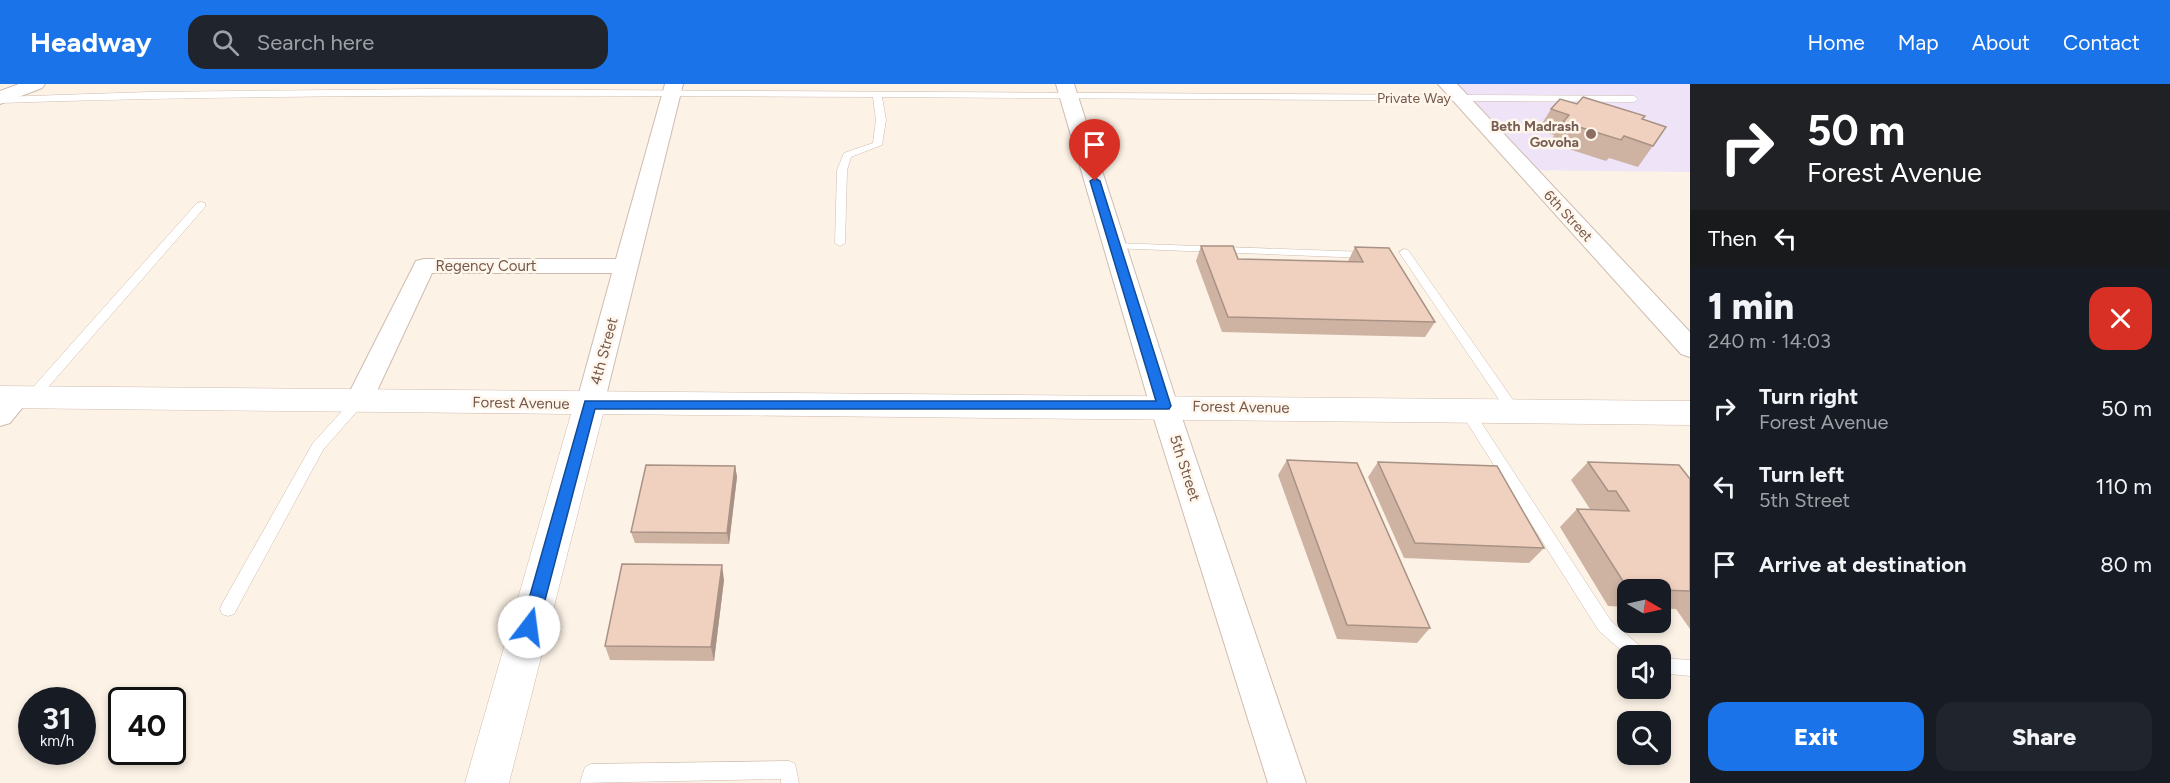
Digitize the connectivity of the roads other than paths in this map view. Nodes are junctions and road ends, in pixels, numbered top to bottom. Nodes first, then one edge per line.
1 (36, 84) edge
2 (378, 84) edge
3 (557, 88) edge
4 (673, 89) edge
5 (1066, 89) edge
6 (1453, 91) edge
7 (365, 93) junction
8 (877, 94) junction
9 (0, 99) edge
10 (1634, 99) dead end
11 (201, 205) dead end
12 (840, 243) dead end
13 (1115, 246) junction
14 (1404, 252) dead end
15 (1366, 255) edge
16 (626, 266) junction
17 (1690, 348) edge
18 (359, 401) junction
19 (12, 402) edge
20 (590, 404) junction
21 (1164, 406) junction
22 (1466, 410) junction
23 (1513, 410) junction
24 (1690, 413) edge
25 (228, 609) dead end
26 (1627, 645) edge
27 (1671, 666) edge
28 (1690, 668) edge
29 (487, 783) edge
30 (589, 783) edge
31 (790, 783) edge
32 (1287, 783) edge

1 - 9 street
2 - 7 lane
3 - 4 lane, Private Way
3 - 7 lane, Private Way
4 - 8 lane, Private Way
4 - 16 street, 4th Street
5 - 6 lane, Private Way
5 - 8 lane, Private Way
5 - 13 street, 5th Street
6 - 10 lane, Private Way
6 - 17 street, 6th Street
7 - 9 lane, Private Way
8 - 12 lane
11 - 19 lane
13 - 15 lane
13 - 21 street, 5th Street
14 - 23 lane
16 - 18 street, Regency Court
16 - 20 street, 4th Street
18 - 19 street, Forest Avenue
18 - 20 street, Forest Avenue
18 - 25 lane
20 - 21 street, Forest Avenue
20 - 29 street, 4th Street
21 - 22 street, Forest Avenue
21 - 32 street, 5th Street
22 - 23 street, Forest Avenue
22 - 26 lane
23 - 24 street, Forest Avenue
27 - 28 lane
30 - 31 lane

